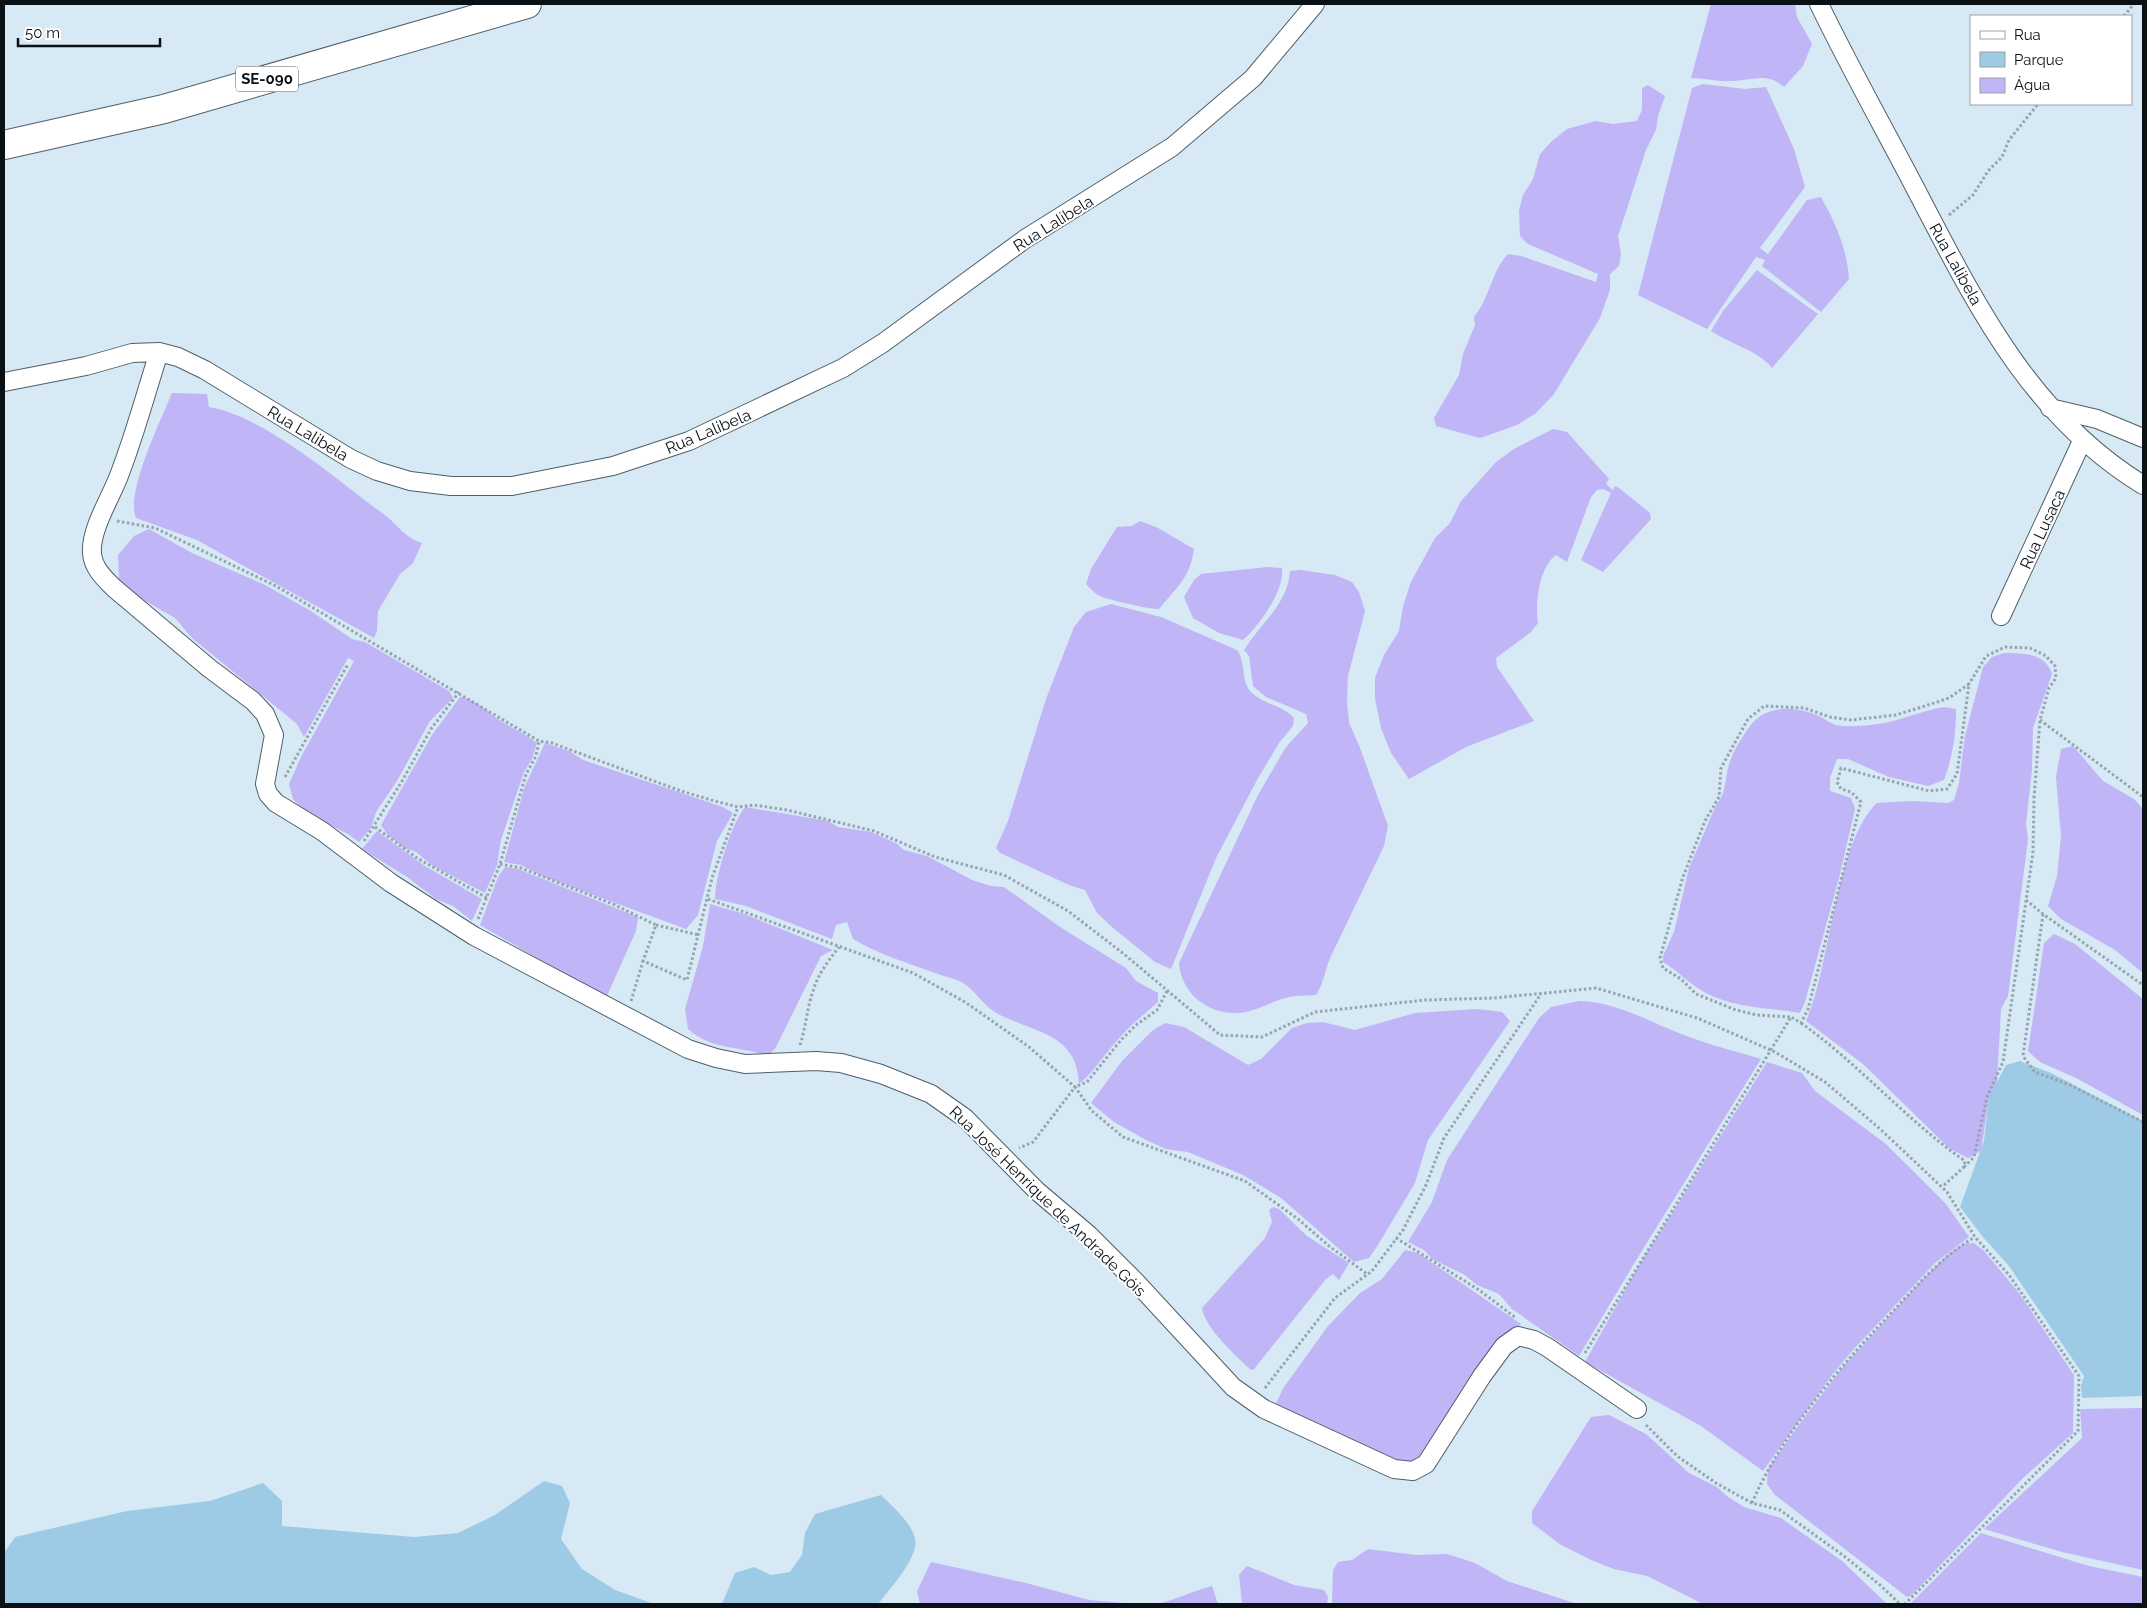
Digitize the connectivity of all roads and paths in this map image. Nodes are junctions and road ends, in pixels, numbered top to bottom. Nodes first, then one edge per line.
1 (527, 4) edge
2 (1316, 4) edge
3 (1819, 4) edge
4 (2134, 4) edge
5 (2125, 15) edge
6 (2037, 105) edge
7 (4, 145) edge
8 (1935, 226) junction
9 (159, 352) junction
10 (4, 382) edge
11 (2050, 408) junction
12 (2143, 438) edge
13 (2082, 441) junction
14 (2143, 485) edge
15 (102, 517) junction
16 (2001, 616) dead end
17 (348, 664) dead end
18 (1969, 684) junction
19 (459, 692) junction
20 (2040, 720) junction
21 (539, 741) junction
22 (2143, 797) edge
23 (273, 800) junction
24 (738, 807) junction
25 (375, 827) junction
26 (354, 855) junction
27 (500, 864) junction
28 (487, 898) junction
29 (708, 899) junction
30 (2026, 900) junction
31 (2043, 914) junction
32 (656, 926) junction
33 (472, 934) junction
34 (699, 935) junction
35 (839, 947) junction
36 (643, 961) junction
37 (2143, 985) edge
38 (1167, 991) junction
39 (1542, 994) junction
40 (627, 1016) junction
41 (1790, 1017) junction
42 (1801, 1022) junction
43 (1771, 1050) junction
44 (794, 1062) junction
45 (1075, 1087) junction
46 (2143, 1122) edge
47 (992, 1146) junction
48 (1964, 1167) junction
49 (1942, 1187) junction
50 (1975, 1237) junction
51 (1396, 1238) junction
52 (1367, 1274) junction
53 (1534, 1340) junction
54 (1577, 1367) junction
55 (1254, 1403) junction
56 (1637, 1409) joint
57 (1752, 1503) junction
58 (1900, 1604) edge
59 (1904, 1604) edge

1 - 7 main road, SE-090
2 - 9 street, Rua Lalibela
3 - 8 street, Rua Lalibela
4 - 5 path
6 - 8 path
8 - 11 street, Rua Lalibela
9 - 10 street, Rua Lalibela
9 - 15 street
11 - 12 street
11 - 13 street, Rua Lalibela
13 - 14 street, Rua Lalibela
13 - 16 street, Rua Lusaca
15 - 19 path
15 - 23 street
17 - 23 path
18 - 20 path
18 - 41 path
18 - 42 path
19 - 21 path
19 - 25 path
20 - 22 path
20 - 30 path
21 - 24 path
21 - 27 path
23 - 26 street, Rua José Henrique de Andrade Góis
24 - 29 path
24 - 38 path
25 - 26 path
25 - 28 path
26 - 33 street, Rua José Henrique de Andrade Góis
27 - 28 path
27 - 32 path
28 - 33 path
29 - 34 path
29 - 35 path
30 - 31 path
30 - 48 path
31 - 37 path
31 - 46 path
32 - 34 path
32 - 36 path
33 - 40 street, Rua José Henrique de Andrade Góis
34 - 36 path
35 - 44 path
35 - 45 path
36 - 40 path
38 - 39 path
38 - 45 path
39 - 43 path
39 - 51 path
40 - 44 street, Rua José Henrique de Andrade Góis
41 - 42 path
41 - 43 path
42 - 48 path
43 - 49 path
43 - 54 path
44 - 47 street, Rua José Henrique de Andrade Góis
45 - 47 path
45 - 52 path
47 - 55 street, Rua José Henrique de Andrade Góis
48 - 49 path
49 - 50 path
50 - 57 path
50 - 59 path
51 - 52 path
51 - 53 path
52 - 55 path
53 - 54 street
53 - 55 street, Rua José Henrique de Andrade Góis
54 - 56 street
56 - 57 path
57 - 58 path

